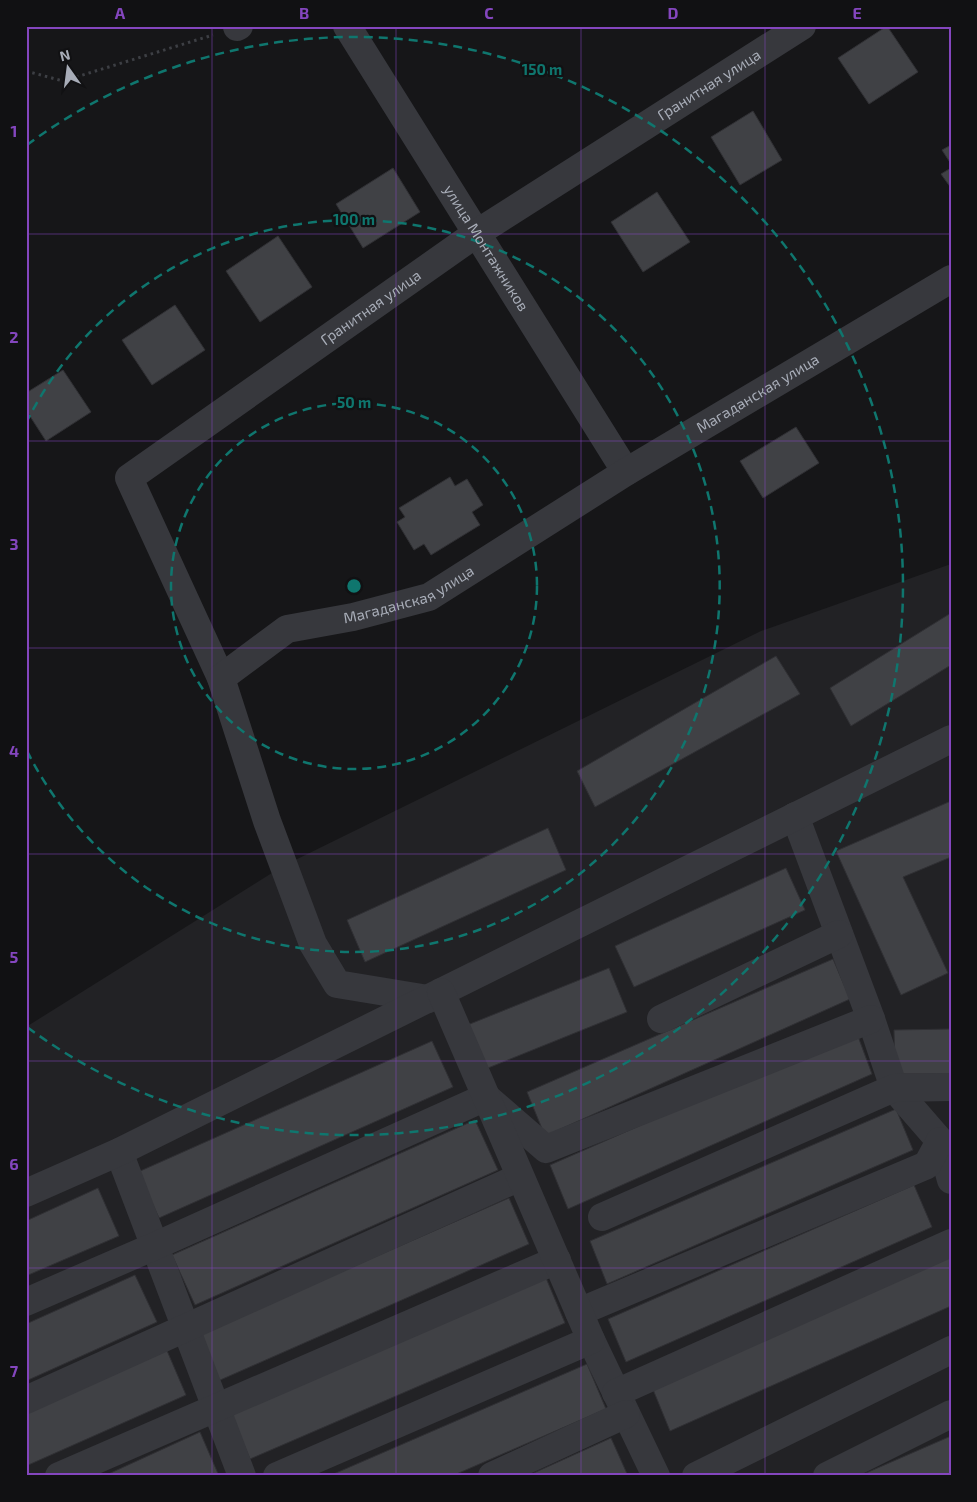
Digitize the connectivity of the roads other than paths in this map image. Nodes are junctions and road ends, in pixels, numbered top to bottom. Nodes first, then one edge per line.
1 (347, 26) edge
2 (802, 26) edge
3 (477, 233) junction
4 (951, 279) edge
5 (626, 472) junction
6 (221, 678) junction
7 (951, 738) edge
8 (795, 816) junction
9 (839, 934) junction
10 (435, 995) junction
11 (661, 1019) dead end
12 (871, 1019) junction
13 (951, 1087) edge
14 (894, 1088) junction
15 (486, 1097) junction
16 (940, 1141) junction
17 (120, 1152) junction
18 (520, 1177) junction
19 (951, 1180) edge
20 (26, 1193) edge
21 (602, 1217) dead end
22 (951, 1243) edge
23 (155, 1246) junction
24 (556, 1260) junction
25 (26, 1302) edge
26 (579, 1312) junction
27 (186, 1328) junction
28 (591, 1340) junction
29 (951, 1350) edge
30 (26, 1400) edge
31 (621, 1403) junction
32 (217, 1409) junction
33 (951, 1414) edge
34 (59, 1476) edge
35 (242, 1476) edge
36 (277, 1476) edge
37 (492, 1476) edge
38 (656, 1476) edge
39 (696, 1476) edge
40 (827, 1476) edge

1 - 3 street, улица Монтажников
2 - 3 street, Гранитная улица
3 - 5 street, улица Монтажников
3 - 6 street, Гранитная улица
4 - 5 street, Магаданская улица
5 - 6 street, Магаданская улица
6 - 10 street
7 - 8 street
8 - 9 street
8 - 10 street
9 - 11 street
9 - 12 street
10 - 15 street
10 - 17 street
12 - 14 street
12 - 15 street
13 - 14 street
14 - 16 street
14 - 21 street
15 - 18 street
15 - 23 street
16 - 19 street
16 - 26 street
17 - 20 street
17 - 23 street
18 - 24 street
18 - 27 street
22 - 31 street
23 - 25 street
23 - 27 street
24 - 26 street
24 - 32 street
26 - 28 street
27 - 30 street
27 - 32 street
28 - 31 street
28 - 36 street
29 - 39 street
31 - 37 street
31 - 38 street
32 - 34 street
32 - 35 street
33 - 40 street

